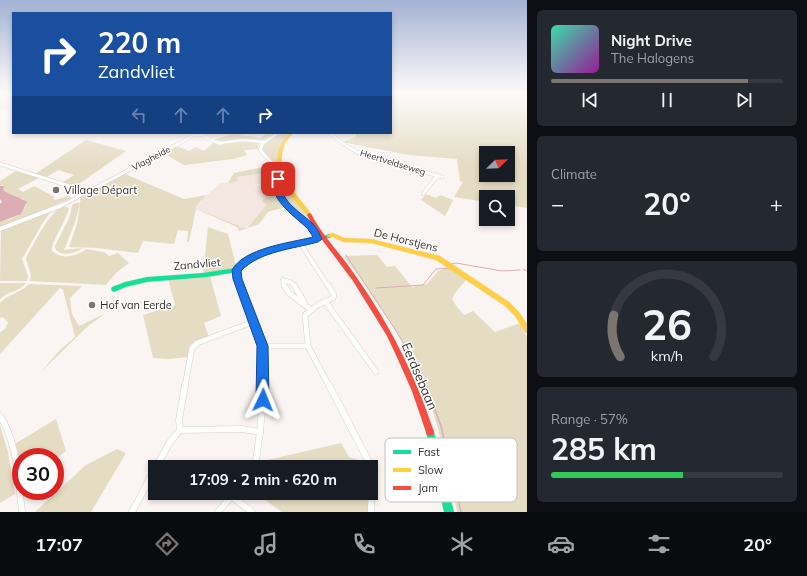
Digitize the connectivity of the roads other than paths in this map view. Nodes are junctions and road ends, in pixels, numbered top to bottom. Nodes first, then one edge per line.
1 (276, 134) edge
2 (290, 134) edge
3 (331, 134) edge
4 (263, 142) junction
5 (0, 164) edge
6 (437, 176) junction
7 (442, 177) dead end
8 (88, 192) junction
9 (423, 194) dead end
10 (0, 229) edge
11 (323, 238) junction
12 (300, 244) junction
13 (237, 270) junction
14 (114, 289) dead end
15 (325, 301) junction
16 (304, 302) junction
17 (310, 308) junction
18 (253, 322) junction
19 (527, 330) edge
20 (262, 346) junction
21 (308, 346) junction
22 (376, 372) dead end
23 (0, 416) edge
24 (180, 430) junction
25 (260, 432) junction
26 (431, 438) edge
27 (160, 460) edge
28 (256, 460) edge
29 (148, 483) edge
30 (228, 500) edge
31 (239, 500) edge
32 (447, 502) edge
33 (22, 512) edge
34 (132, 512) edge
35 (218, 512) edge
36 (252, 512) edge
37 (371, 512) edge
38 (449, 512) edge

1 - 4 street
2 - 11 main road, Eerdsebaan
3 - 6 street, Heertveldseweg
4 - 8 street, Vlagheide
4 - 11 street
5 - 8 street
6 - 7 street, Heertveldseweg
6 - 9 street, Heertveldseweg
8 - 10 street, Vlagheide
11 - 12 main road, Zandvliet
11 - 19 main road, De Horstjens
11 - 26 main road, Eerdsebaan
12 - 13 main road, Zandvliet
12 - 15 street
13 - 14 main road, Zandvliet
13 - 18 street
15 - 17 street
15 - 22 street
16 - 16 street
16 - 17 street
17 - 21 street
18 - 20 street
18 - 24 street
20 - 21 street
20 - 25 street
21 - 37 street
23 - 33 street
24 - 25 street
24 - 27 street
25 - 28 street
29 - 34 street
30 - 35 street
31 - 36 street
32 - 38 main road, Eerdsebaan

